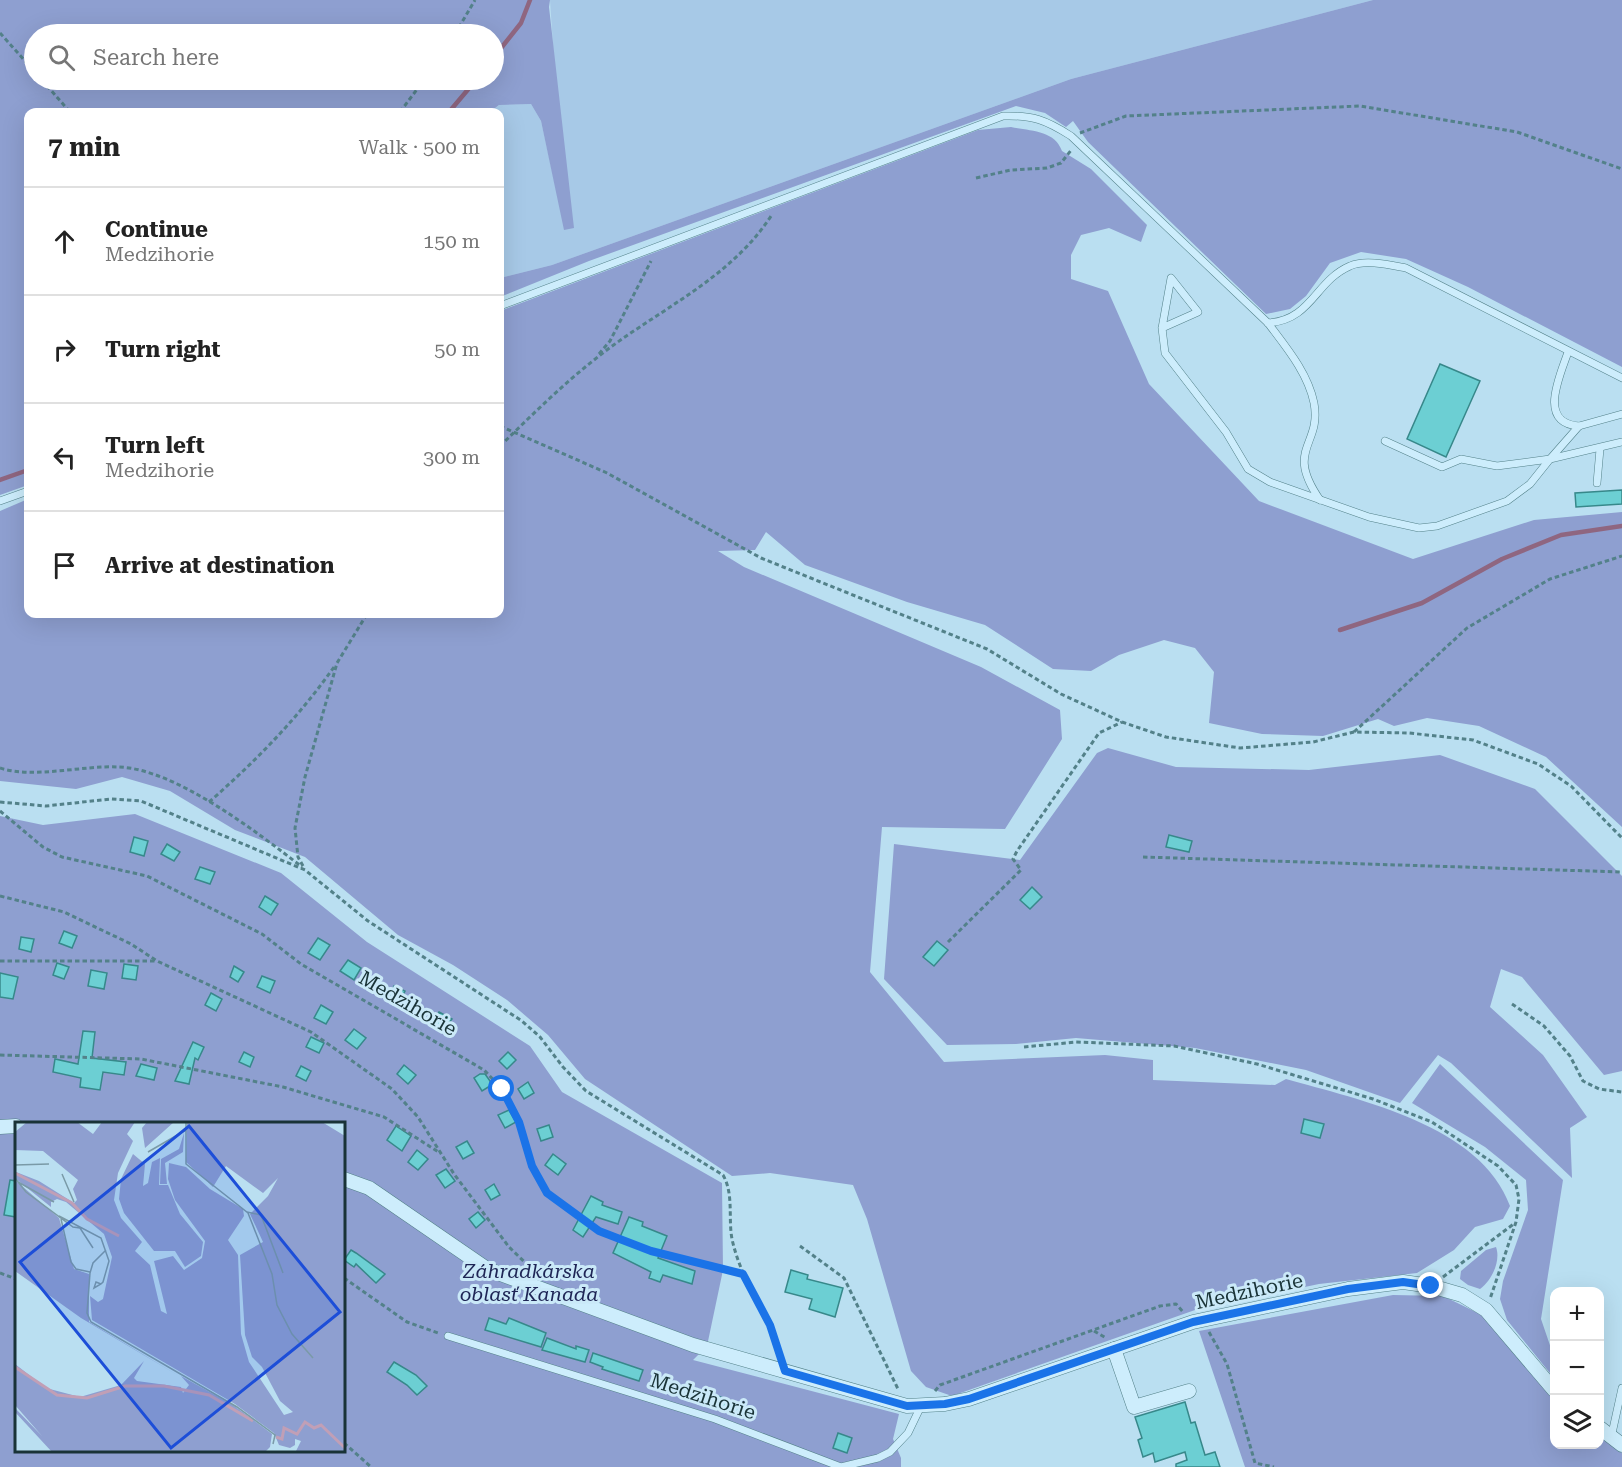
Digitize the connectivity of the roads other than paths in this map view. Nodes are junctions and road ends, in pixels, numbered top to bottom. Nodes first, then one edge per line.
1 (504, 304) edge
2 (1268, 323) junction
3 (1162, 328) junction
4 (1568, 352) junction
5 (1622, 378) edge
6 (1622, 414) edge
7 (1579, 426) junction
8 (1385, 441) dead end
9 (1622, 442) edge
10 (1600, 449) junction
11 (1550, 459) junction
12 (1597, 483) dead end
13 (24, 492) edge
14 (1320, 500) junction
15 (0, 501) edge
16 (15, 1126) edge
17 (0, 1127) edge
18 (345, 1179) edge
19 (448, 1336) road end
20 (1114, 1349) junction
21 (1550, 1385) edge
22 (1622, 1388) edge
23 (1189, 1391) dead end
24 (914, 1406) junction
25 (1604, 1432) edge
26 (1617, 1442) edge

1 - 2 lane
2 - 4 lane
2 - 14 lane
3 - 3 lane
3 - 14 lane
4 - 5 lane
4 - 7 lane
6 - 7 lane
7 - 11 lane
8 - 11 lane
9 - 10 lane
10 - 11 lane
10 - 12 lane
11 - 14 lane
13 - 15 lane
16 - 17 street
18 - 24 street, Medzihorie
19 - 24 lane, Medzihorie
20 - 21 street, Medzihorie
20 - 23 street
20 - 24 street, Medzihorie
22 - 26 lane
25 - 26 street

